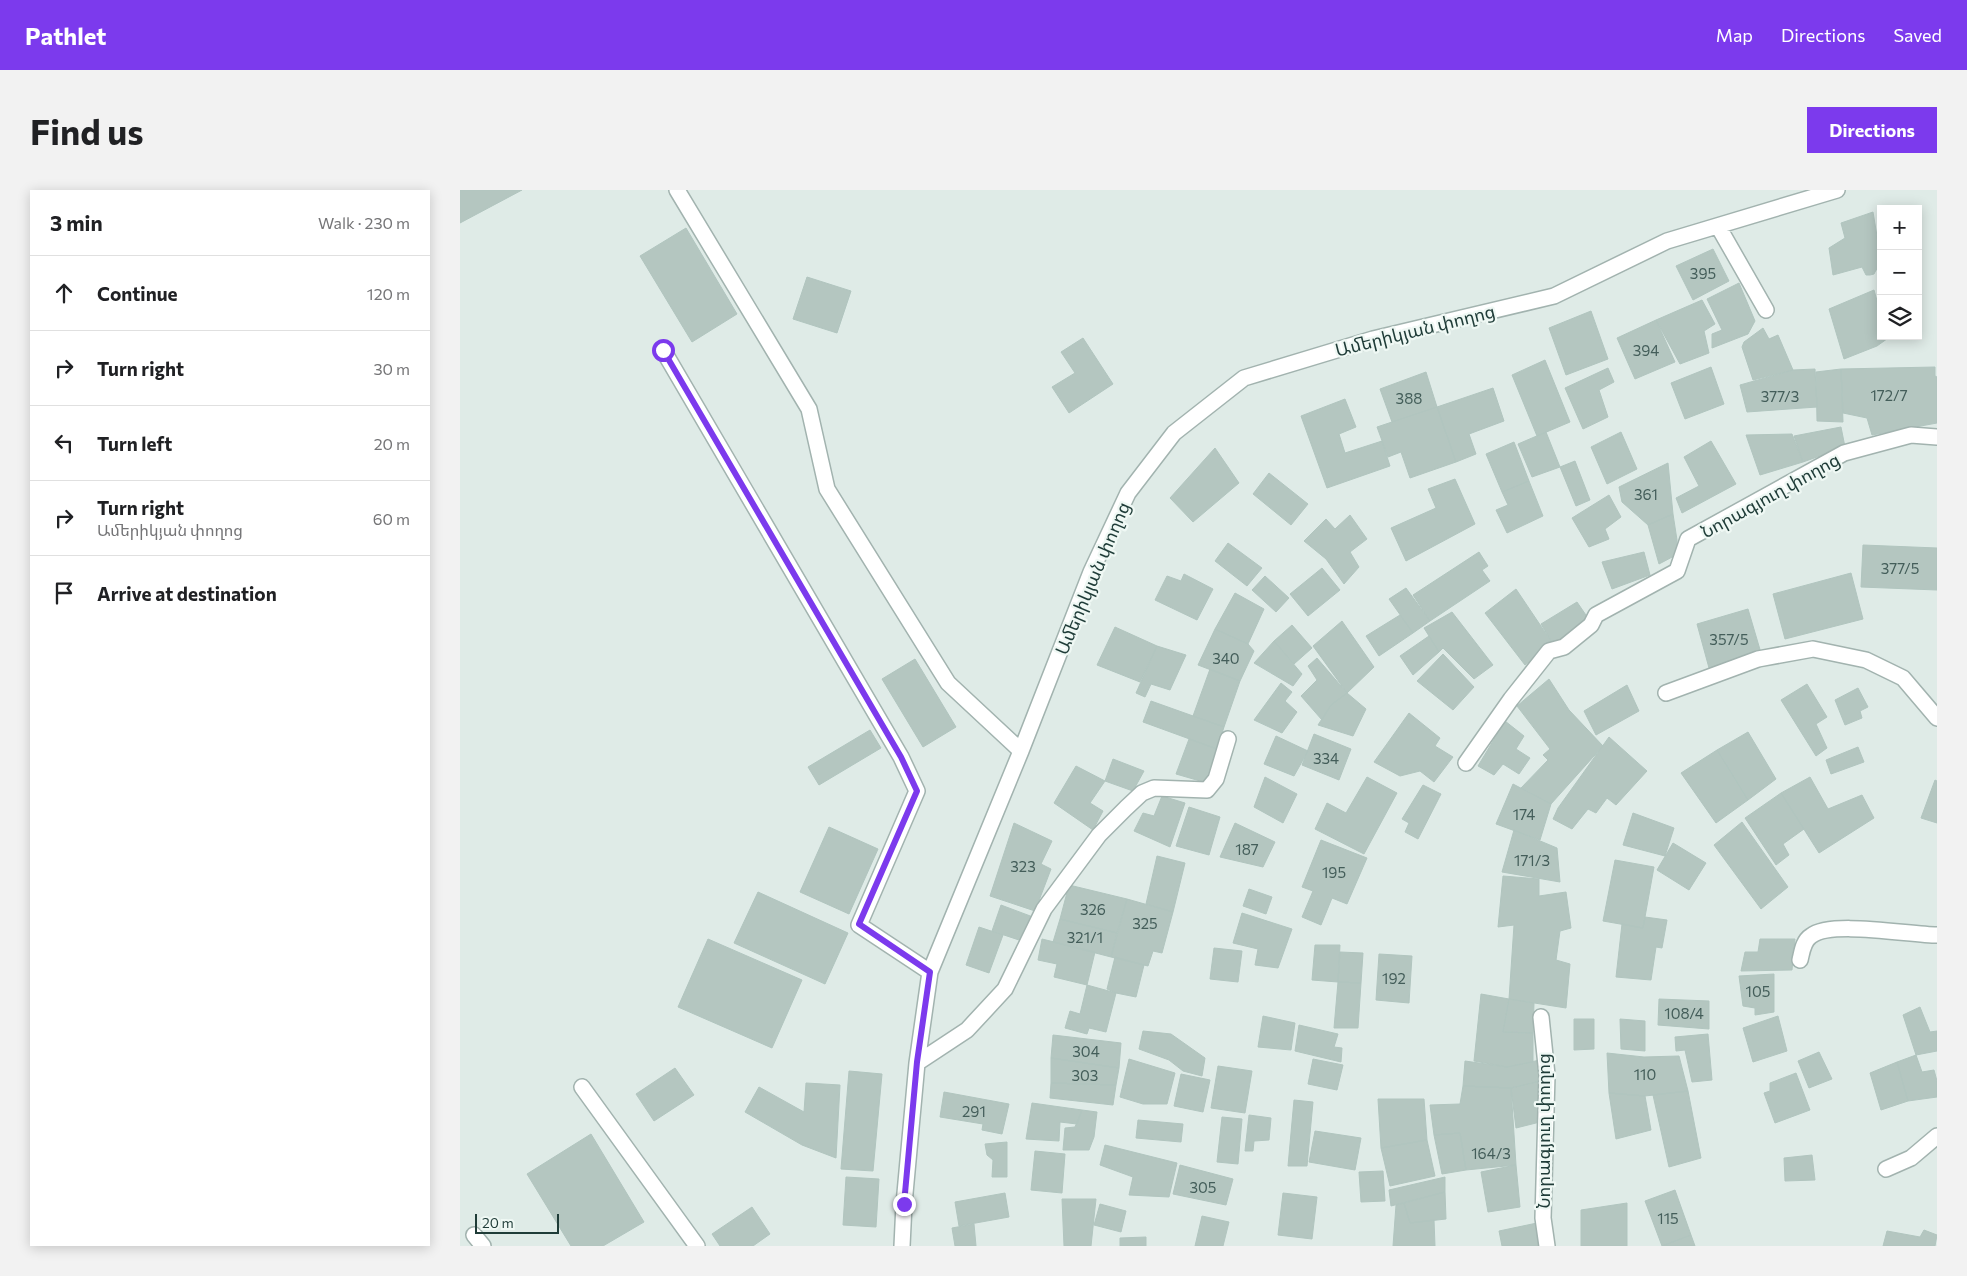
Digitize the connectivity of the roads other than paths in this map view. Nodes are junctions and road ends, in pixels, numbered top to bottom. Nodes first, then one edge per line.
1 (678, 190) edge
2 (1838, 190) edge
3 (1718, 226) junction
4 (1766, 310) dead end
5 (663, 350) dead end
6 (1937, 438) edge
7 (1666, 694) dead end
8 (1937, 718) edge
9 (1228, 739) dead end
10 (1021, 751) junction
11 (1466, 763) dead end
12 (1937, 935) edge
13 (1800, 960) dead end
14 (930, 972) junction
15 (1541, 1017) dead end
16 (917, 1062) junction
17 (582, 1087) dead end
18 (1937, 1136) edge
19 (1886, 1169) dead end
20 (697, 1246) edge
21 (902, 1246) edge
22 (1547, 1246) edge

1 - 10 street
2 - 3 street, Ամերիկյան փողոց
3 - 4 street
3 - 10 street, Ամերիկյան փողոց
5 - 14 street
6 - 11 street, Նորագյուղ փողոց
7 - 8 street
9 - 16 street
10 - 14 street, Ամերիկյան փողոց
12 - 13 street
14 - 16 street, Ամերիկյան փողոց
15 - 22 street, Նորագյուղ փողոց
16 - 21 street, Ամերիկյան փողոց
17 - 20 street
18 - 19 street

